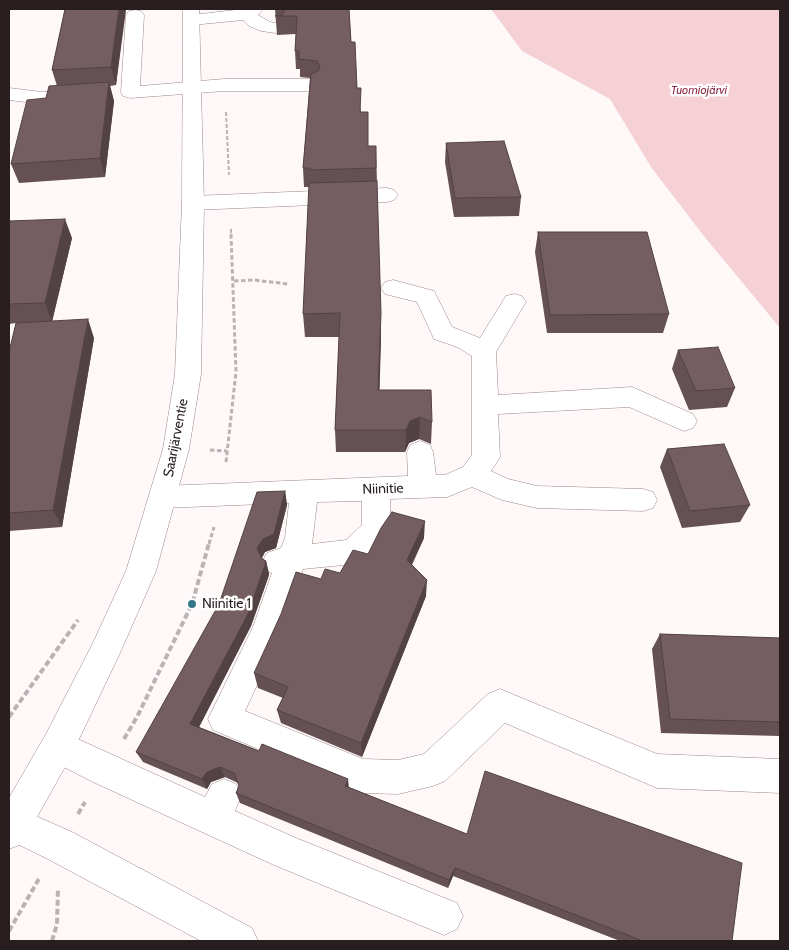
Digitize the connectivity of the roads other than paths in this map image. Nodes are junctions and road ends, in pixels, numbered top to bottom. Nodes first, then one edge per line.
1 (251, 12) edge
2 (136, 15) dead end
3 (192, 15) edge
4 (276, 28) dead end
5 (311, 85) edge
6 (192, 88) junction
7 (130, 92) junction
8 (9, 94) edge
9 (387, 195) dead end
10 (193, 203) junction
11 (393, 288) dead end
12 (514, 302) dead end
13 (484, 352) junction
14 (485, 405) junction
15 (684, 421) dead end
16 (420, 452) dead end
17 (473, 474) junction
18 (423, 487) junction
19 (376, 489) junction
20 (302, 492) junction
21 (164, 497) junction
22 (642, 500) dead end
23 (282, 561) junction
24 (58, 746) junction
25 (780, 776) edge
26 (11, 828) edge
27 (444, 916) dead end
28 (239, 941) edge

1 - 3 main road
1 - 4 main road
2 - 7 main road
3 - 6 main road, Saarijärventie
5 - 6 main road
6 - 7 main road
6 - 10 main road, Saarijärventie
7 - 8 main road
9 - 10 main road
10 - 21 main road, Saarijärventie
11 - 13 main road
12 - 13 main road
13 - 14 main road
14 - 15 main road
14 - 17 main road
16 - 18 main road
17 - 18 main road, Niinitie
17 - 22 main road
18 - 19 main road, Niinitie
19 - 20 main road, Niinitie
19 - 23 main road
20 - 21 main road, Niinitie
20 - 23 main road
21 - 24 main road, Saarijärventie
23 - 25 main road
24 - 26 main road, Saarijärventie
24 - 27 main road
26 - 28 main road

